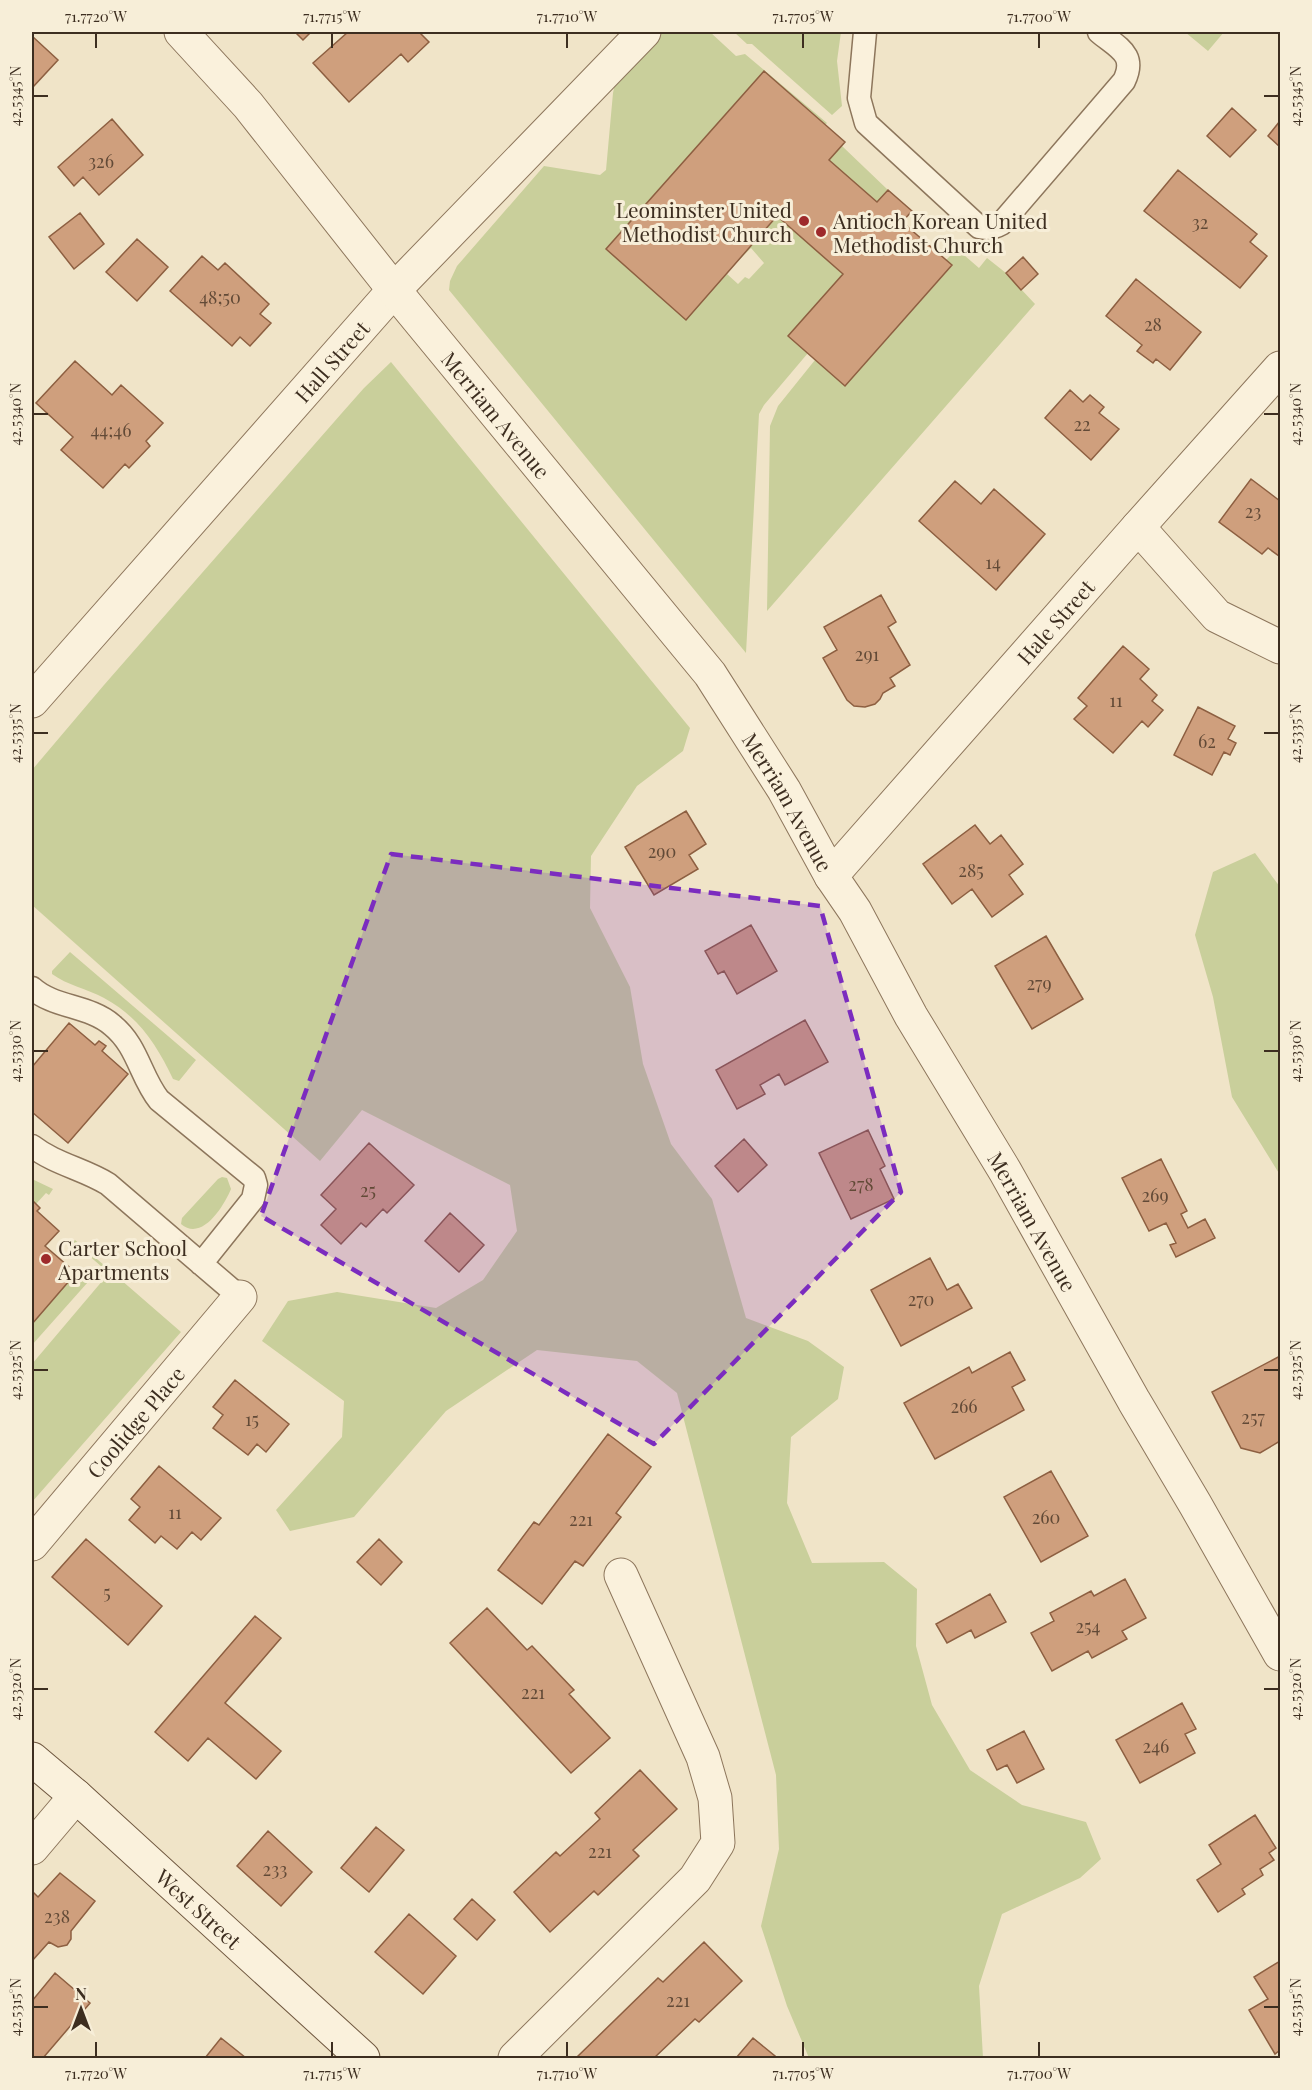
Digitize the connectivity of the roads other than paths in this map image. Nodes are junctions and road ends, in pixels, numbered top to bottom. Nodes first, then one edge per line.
1 (181, 32) edge
2 (644, 32) edge
3 (865, 32) edge
4 (1099, 32) edge
5 (394, 290) junction
6 (1281, 368) edge
7 (1138, 526) junction
8 (1281, 647) edge
9 (32, 701) edge
10 (831, 876) junction
11 (32, 988) edge
12 (32, 1146) edge
13 (201, 1264) junction
14 (240, 1297) joint
15 (32, 1544) edge
16 (621, 1575) dead end
17 (1281, 1654) edge
18 (32, 1758) edge
19 (76, 1796) junction
20 (32, 1848) edge
21 (363, 2058) edge
22 (515, 2058) edge

1 - 5 street, Merriam Avenue
2 - 5 street, Hall Street
3 - 4 lane
5 - 9 street, Hall Street
5 - 10 street, Merriam Avenue
6 - 7 street, Hale Street
7 - 8 street
7 - 10 street, Hale Street
10 - 17 street, Merriam Avenue
11 - 13 lane
12 - 13 lane
13 - 14 lane
14 - 15 street, Coolidge Place
16 - 22 street
18 - 19 street, West Street
19 - 20 street
19 - 21 street, West Street

